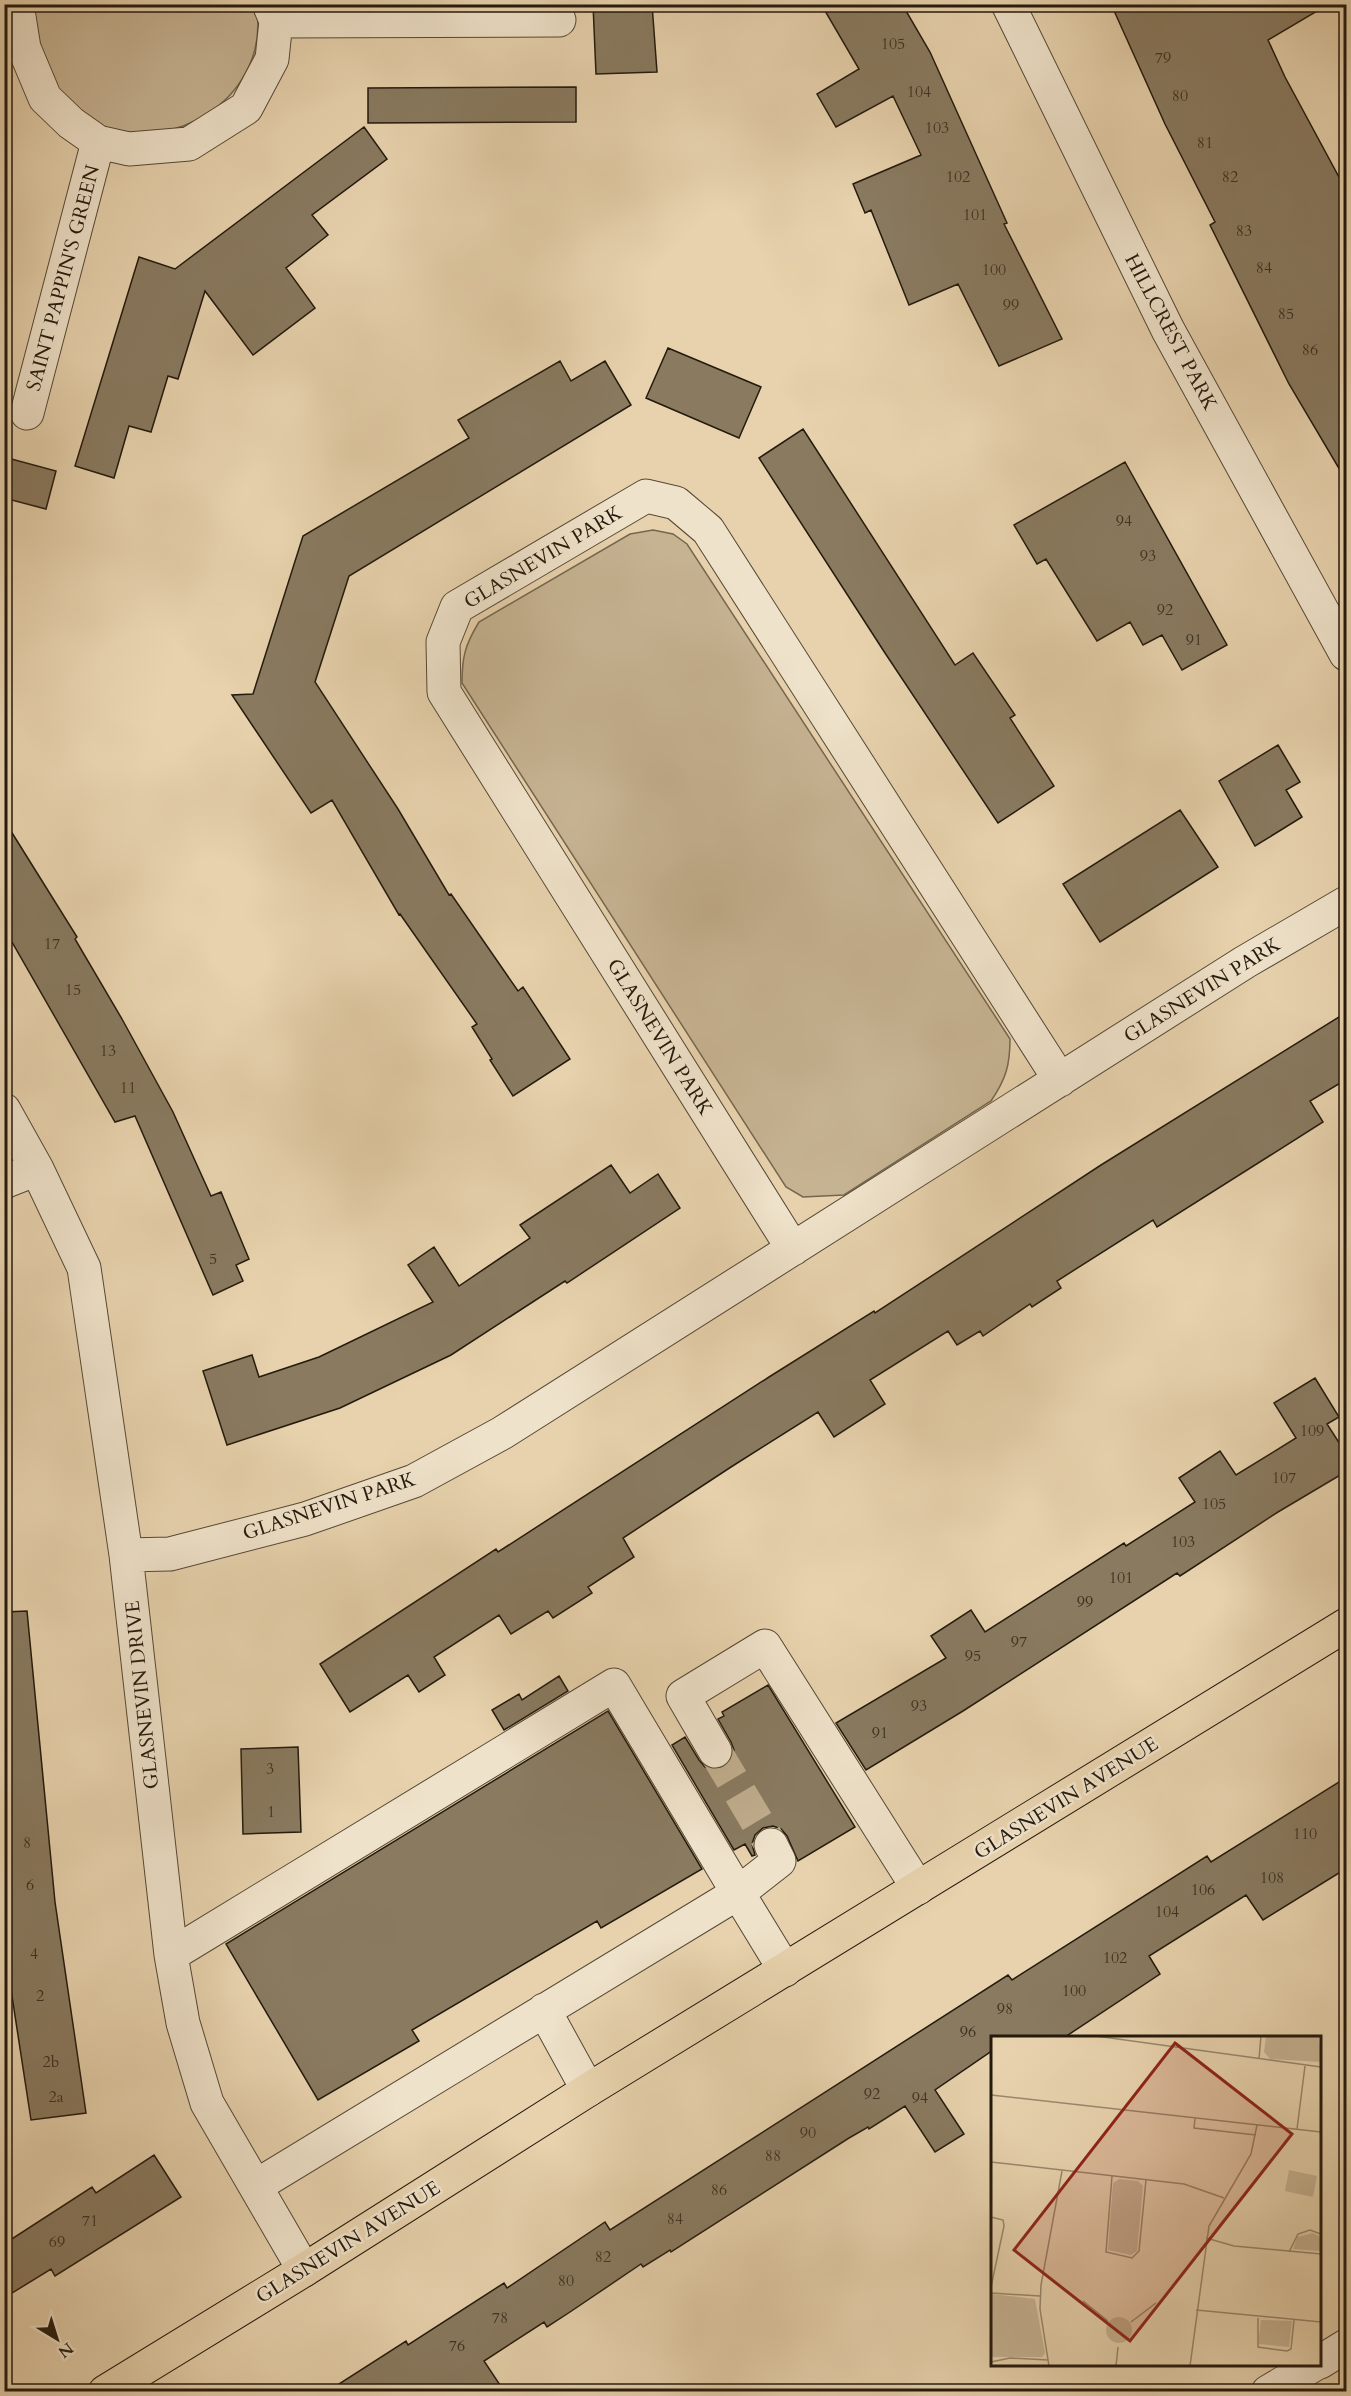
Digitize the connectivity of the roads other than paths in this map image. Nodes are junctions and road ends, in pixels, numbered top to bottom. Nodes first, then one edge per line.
1 (17, 4) edge
2 (1008, 4) edge
3 (273, 13) edge
4 (559, 20) dead end
5 (98, 142) junction
6 (27, 413) dead end
7 (1347, 654) edge
8 (1347, 903) edge
9 (1059, 1080) junction
10 (4, 1110) edge
11 (37, 1170) junction
12 (4, 1182) edge
13 (793, 1249) junction
14 (126, 1555) junction
15 (1347, 1625) edge
16 (715, 1751) tunnel mouth
17 (771, 1845) tunnel mouth
18 (918, 1888) junction
19 (738, 1893) junction
20 (171, 1955) junction
21 (785, 1970) junction
22 (544, 2010) junction
23 (588, 2090) junction
24 (256, 2186) junction
25 (304, 2270) junction
26 (1347, 2346) edge
27 (1321, 2361) edge
28 (1312, 2366) edge
29 (105, 2391) edge
30 (1268, 2391) edge

1 - 5 street, SAINT PAPPIN'S GREEN
2 - 7 street, HILLCREST PARK
3 - 4 street, SAINT PAPPIN'S GREEN
3 - 5 street, SAINT PAPPIN'S GREEN
5 - 6 street, SAINT PAPPIN'S GREEN
8 - 9 street, GLASNEVIN PARK
9 - 13 street, GLASNEVIN PARK
9 - 13 street, GLASNEVIN PARK
10 - 11 street, GLASNEVIN DRIVE
11 - 12 street
11 - 14 street, GLASNEVIN DRIVE
13 - 14 street, GLASNEVIN PARK
14 - 20 street, GLASNEVIN DRIVE
15 - 18 main road, GLASNEVIN AVENUE
16 - 18 street
17 - 19 street
18 - 21 main road, GLASNEVIN AVENUE
19 - 20 street
19 - 21 street
19 - 22 street
20 - 24 street, GLASNEVIN DRIVE
21 - 23 main road, GLASNEVIN AVENUE
22 - 23 street
22 - 24 street
23 - 25 main road, GLASNEVIN AVENUE
24 - 25 street, GLASNEVIN DRIVE
25 - 29 main road, GLASNEVIN AVENUE
26 - 27 street
28 - 30 street

